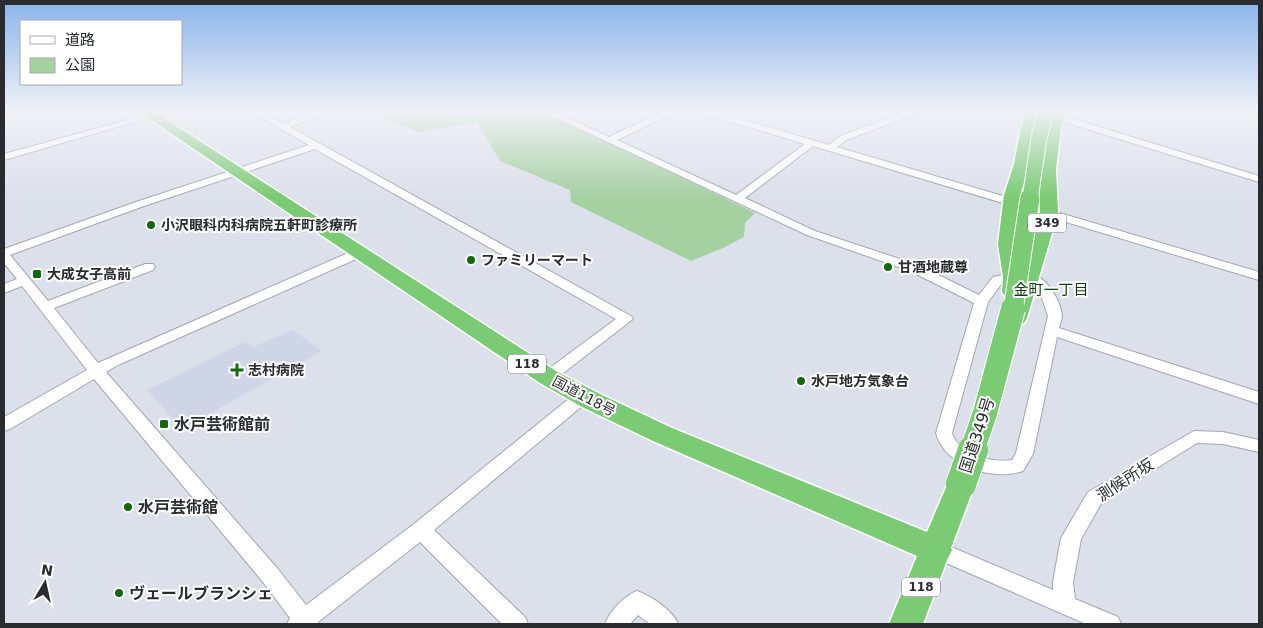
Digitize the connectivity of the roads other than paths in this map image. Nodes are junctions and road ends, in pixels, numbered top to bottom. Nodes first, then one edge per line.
1 (60, 140) edge
2 (195, 140) edge
3 (306, 140) edge
4 (610, 140) edge
5 (807, 140) edge
6 (815, 140) edge
7 (841, 140) edge
8 (1026, 140) edge
9 (1039, 140) edge
10 (1056, 140) edge
11 (1141, 140) edge
12 (813, 142) junction
13 (834, 145) junction
14 (316, 146) junction
15 (4, 157) edge
16 (238, 171) junction
17 (1259, 179) edge
18 (1012, 198) junction
19 (737, 199) junction
20 (1050, 210) junction
21 (361, 252) junction
22 (4, 254) edge
23 (149, 267) dead end
24 (1259, 268) edge
25 (1259, 276) edge
26 (1022, 277) junction
27 (24, 281) junction
28 (4, 289) edge
29 (981, 301) junction
30 (45, 307) junction
31 (1051, 330) junction
32 (96, 371) junction
33 (548, 377) junction
34 (582, 397) junction
35 (1259, 398) edge
36 (4, 424) edge
37 (980, 445) dead end
38 (1259, 446) edge
39 (421, 530) junction
40 (936, 550) junction
41 (1065, 603) junction
42 (303, 622) edge
43 (517, 624) edge
44 (616, 624) edge
45 (667, 624) edge
46 (906, 624) edge
47 (1110, 624) edge

1 - 15 street
2 - 16 highway, 国道118号 / 118
3 - 14 street
4 - 19 street
5 - 12 street
6 - 13 street
7 - 13 street
8 - 18 highway, 国道349号 / 349
9 - 40 highway, 国道349号 / 349, bridge
10 - 20 highway, 国道349号 / 349
11 - 17 street
12 - 18 street
12 - 19 street
13 - 18 street
14 - 16 street
14 - 33 street
16 - 21 highway, 国道118号 / 118
16 - 22 street
18 - 20 street
18 - 26 highway, 国道349号 / 349
19 - 29 street
20 - 24 street
20 - 25 street
20 - 26 highway, 国道349号 / 349
21 - 32 street
21 - 33 highway, 国道118号 / 118
22 - 27 street
23 - 30 street
26 - 29 street
26 - 31 street
26 - 37 highway, 国道349号 / 349
27 - 28 street
27 - 30 street
29 - 31 street
30 - 32 street
31 - 35 street
32 - 36 street
32 - 42 street
33 - 34 highway, 国道118号 / 118
34 - 39 street
34 - 40 highway, 国道118号 / 118
38 - 41 street, 測候所坂
39 - 42 street
39 - 43 street
40 - 41 street
40 - 46 highway, 118
41 - 47 street
44 - 45 street

